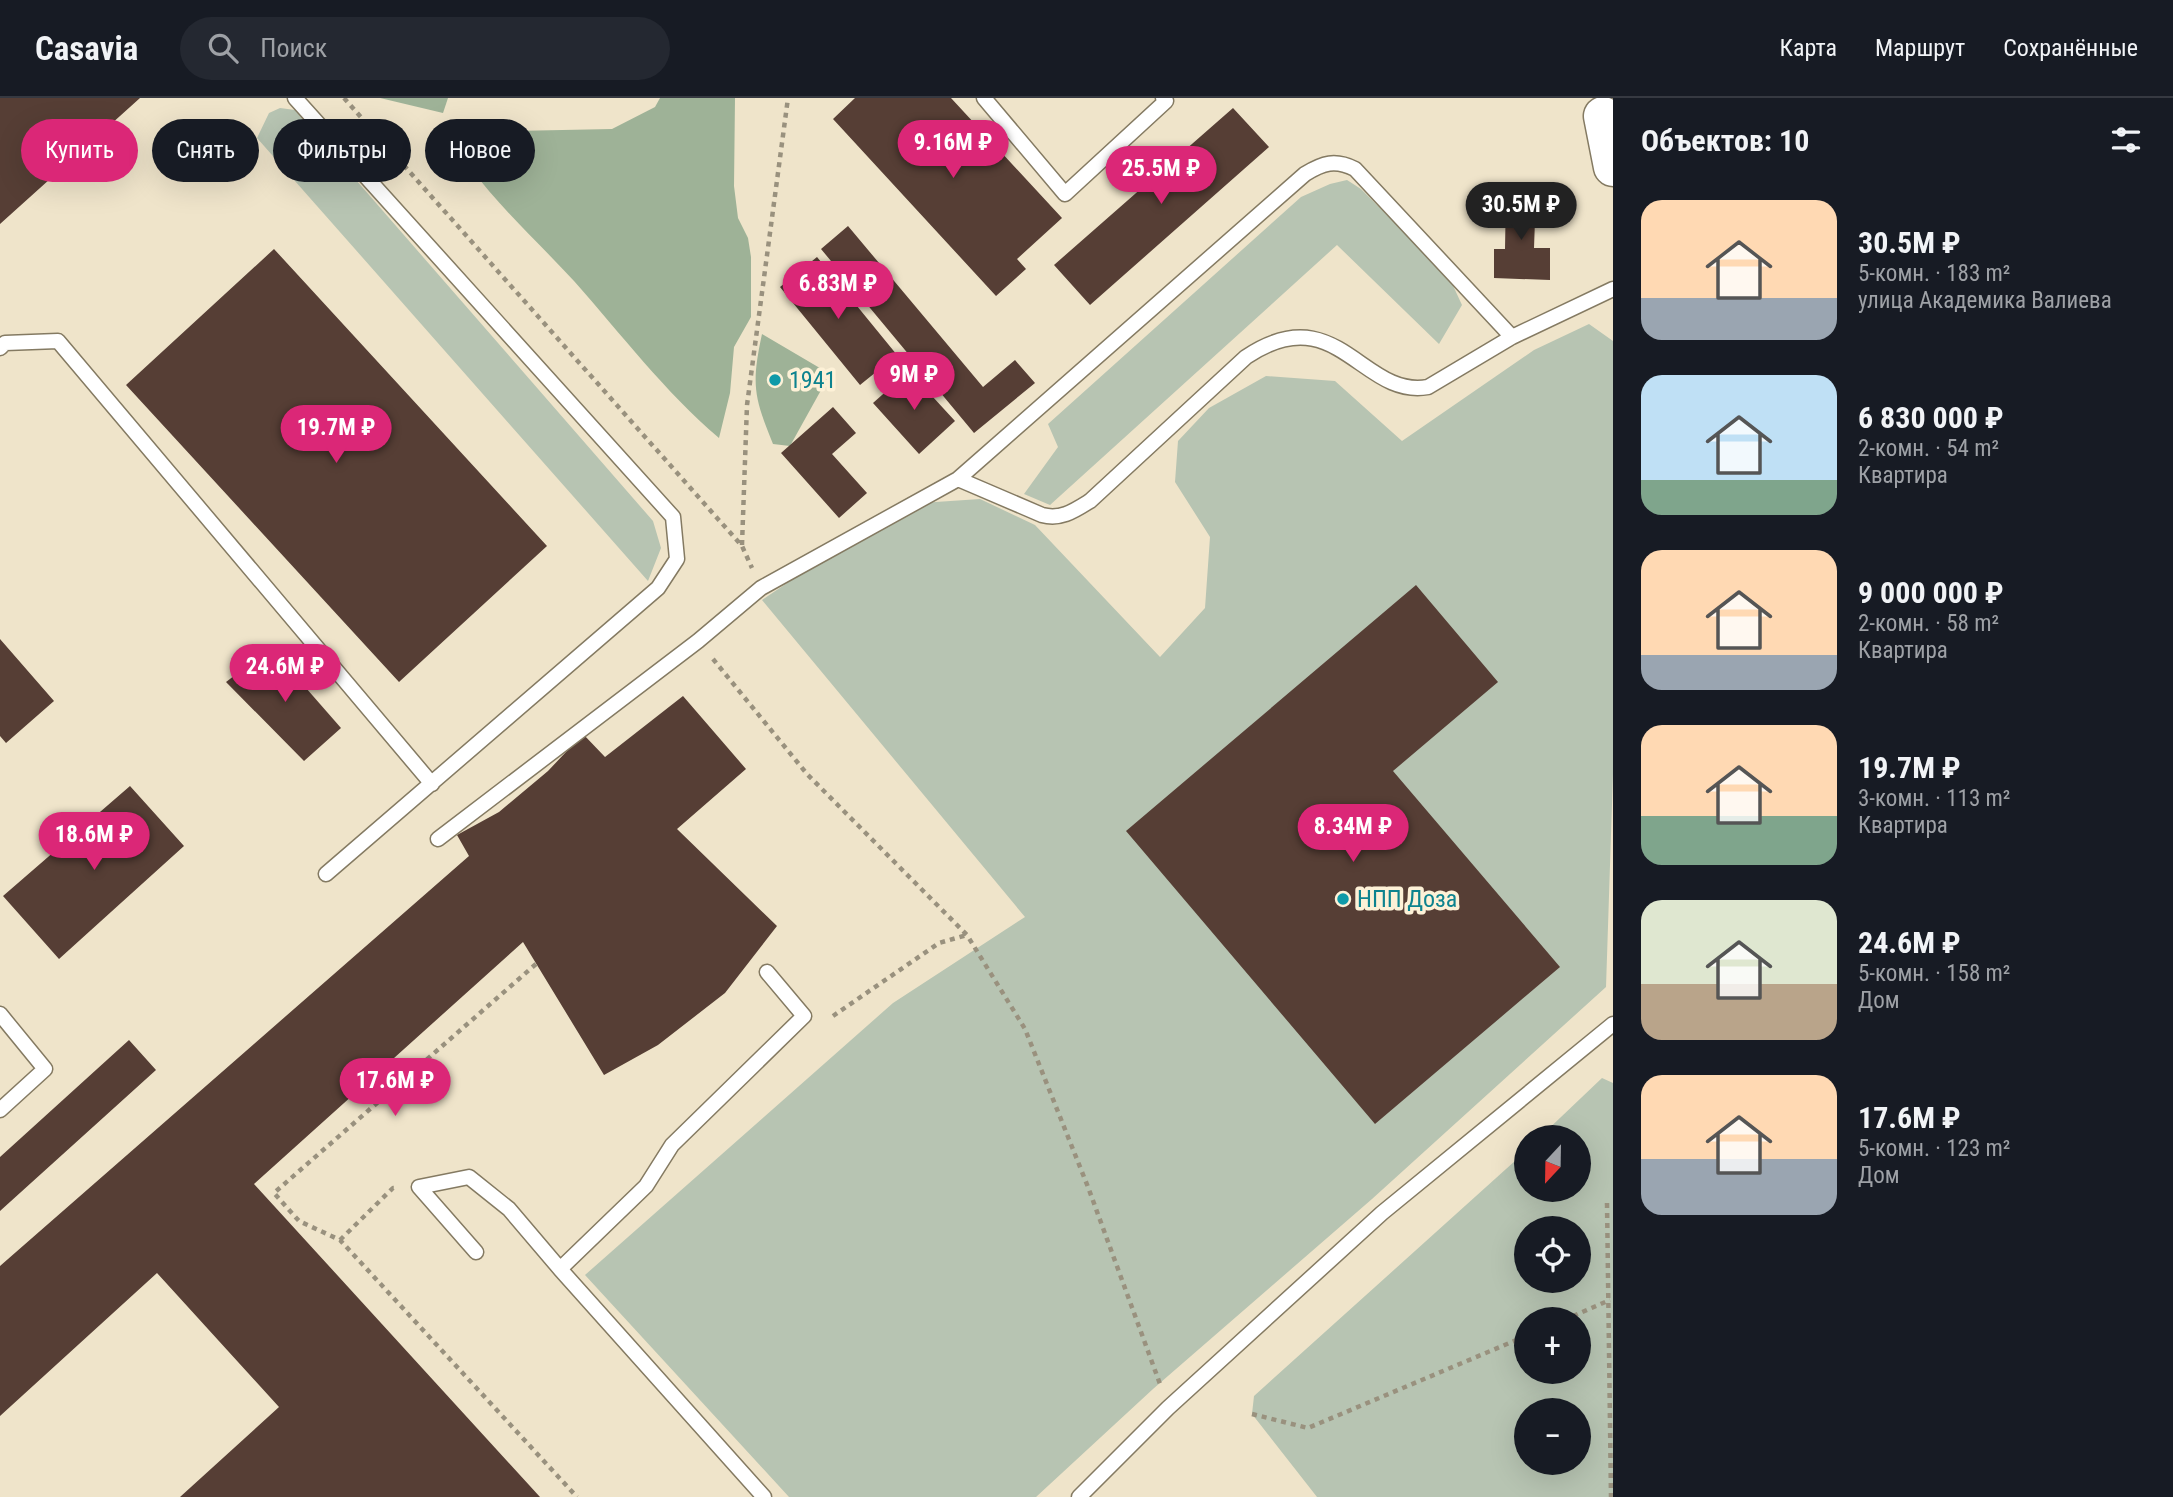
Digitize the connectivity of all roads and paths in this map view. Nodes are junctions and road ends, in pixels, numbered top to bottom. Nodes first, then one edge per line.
1 (295, 98) edge
2 (344, 98) edge
3 (788, 98) edge
4 (984, 98) edge
5 (1163, 98) edge
6 (1604, 114) edge
7 (1613, 166) edge
8 (1613, 289) edge
9 (1512, 337) junction
10 (0, 348) edge
11 (958, 479) junction
12 (742, 546) junction
13 (761, 587) junction
14 (698, 641) junction
15 (432, 783) junction
16 (438, 839) dead end
17 (327, 874) dead end
18 (967, 935) junction
19 (767, 972) dead end
20 (0, 1014) edge
21 (833, 1016) dead end
22 (1613, 1024) edge
23 (0, 1110) edge
24 (419, 1187) junction
25 (1607, 1203) dead end
26 (340, 1240) dead end
27 (476, 1252) dead end
28 (561, 1269) junction
29 (1610, 1300) junction
30 (1591, 1308) edge
31 (1514, 1341) edge
32 (1168, 1408) junction
33 (1252, 1414) dead end
34 (764, 1497) edge
35 (1079, 1497) edge
36 (1611, 1497) edge

1 - 15 lane
2 - 12 path
3 - 12 path
4 - 5 lane
6 - 7 street
8 - 9 lane
9 - 11 lane
9 - 11 lane
10 - 15 lane
11 - 13 lane
12 - 13 path
13 - 14 lane
14 - 16 lane
14 - 18 path
15 - 17 lane
18 - 21 path
18 - 32 path
19 - 28 lane
20 - 23 lane
22 - 32 lane
24 - 26 path
24 - 27 lane
24 - 28 lane
25 - 29 path
28 - 34 lane
29 - 30 path
29 - 36 path
31 - 33 path
32 - 35 lane

